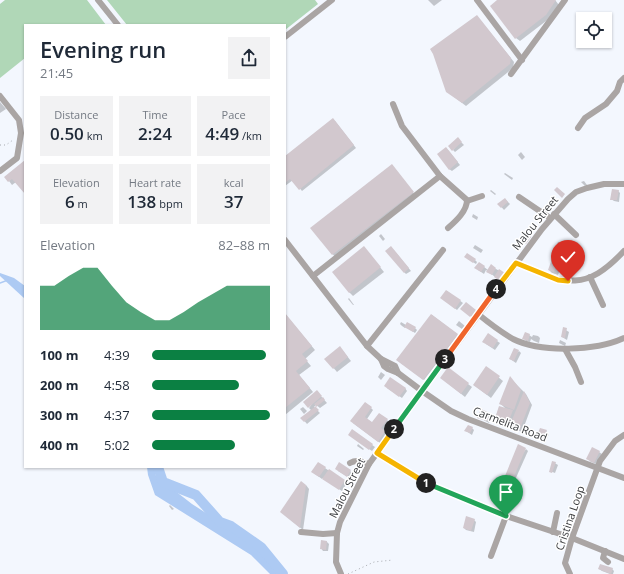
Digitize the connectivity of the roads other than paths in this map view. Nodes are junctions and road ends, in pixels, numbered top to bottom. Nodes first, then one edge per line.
1 (98, 0) edge
2 (332, 0) edge
3 (477, 0) edge
4 (565, 0) edge
5 (117, 24) edge
6 (286, 36) edge
7 (522, 60) junction
8 (511, 74) dead end
9 (624, 78) edge
10 (618, 91) junction
11 (624, 95) edge
12 (0, 96) edge
13 (392, 104) dead end
14 (578, 128) dead end
15 (23, 132) edge
16 (0, 171) edge
17 (440, 176) junction
18 (624, 184) edge
19 (482, 196) dead end
20 (519, 197) dead end
21 (467, 201) junction
22 (552, 216) junction
23 (448, 228) dead end
24 (576, 235) dead end
25 (286, 241) edge
26 (443, 250) dead end
27 (624, 251) edge
28 (516, 263) junction
29 (313, 276) junction
30 (590, 277) junction
31 (603, 305) dead end
32 (478, 314) junction
33 (623, 340) edge
34 (368, 346) junction
35 (565, 349) junction
36 (581, 382) dead end
37 (422, 391) junction
38 (624, 435) edge
39 (377, 453) junction
40 (350, 463) dead end
41 (369, 464) junction
42 (597, 468) junction
43 (624, 478) edge
44 (557, 513) dead end
45 (506, 516) junction
46 (301, 532) dead end
47 (553, 532) junction
48 (337, 533) junction
49 (572, 538) junction
50 (605, 551) junction
51 (491, 556) dead end
52 (624, 559) edge
53 (608, 562) dead end
54 (341, 574) edge
55 (570, 574) edge

1 - 5 street
2 - 6 street
3 - 7 street
4 - 7 street
7 - 8 street
9 - 10 street
10 - 11 street
10 - 14 street
12 - 15 street
13 - 17 street
15 - 16 street
17 - 21 street
17 - 29 street
18 - 22 street, Malou Street
19 - 21 street
20 - 22 street
21 - 23 street
22 - 24 street
22 - 28 street, Malou Street
25 - 29 street, Carmelita Road
26 - 34 street
27 - 30 street
28 - 30 street
28 - 32 street, Malou Street
29 - 34 street, Carmelita Road
30 - 31 street
32 - 35 street
32 - 37 street, Malou Street
33 - 35 street
34 - 37 street, Carmelita Road
35 - 36 street
37 - 39 street, Malou Street
37 - 42 street, Carmelita Road
38 - 42 street, Cristina Loop
39 - 41 street, Malou Street
39 - 45 street
40 - 41 street
41 - 48 street, Malou Street
42 - 43 street, Carmelita Road
42 - 49 street, Cristina Loop
44 - 47 street
45 - 47 street
45 - 51 street
46 - 48 street
47 - 49 street
48 - 54 street, Malou Street
49 - 50 street
49 - 55 street, Cristina Loop
50 - 52 street
50 - 53 street

